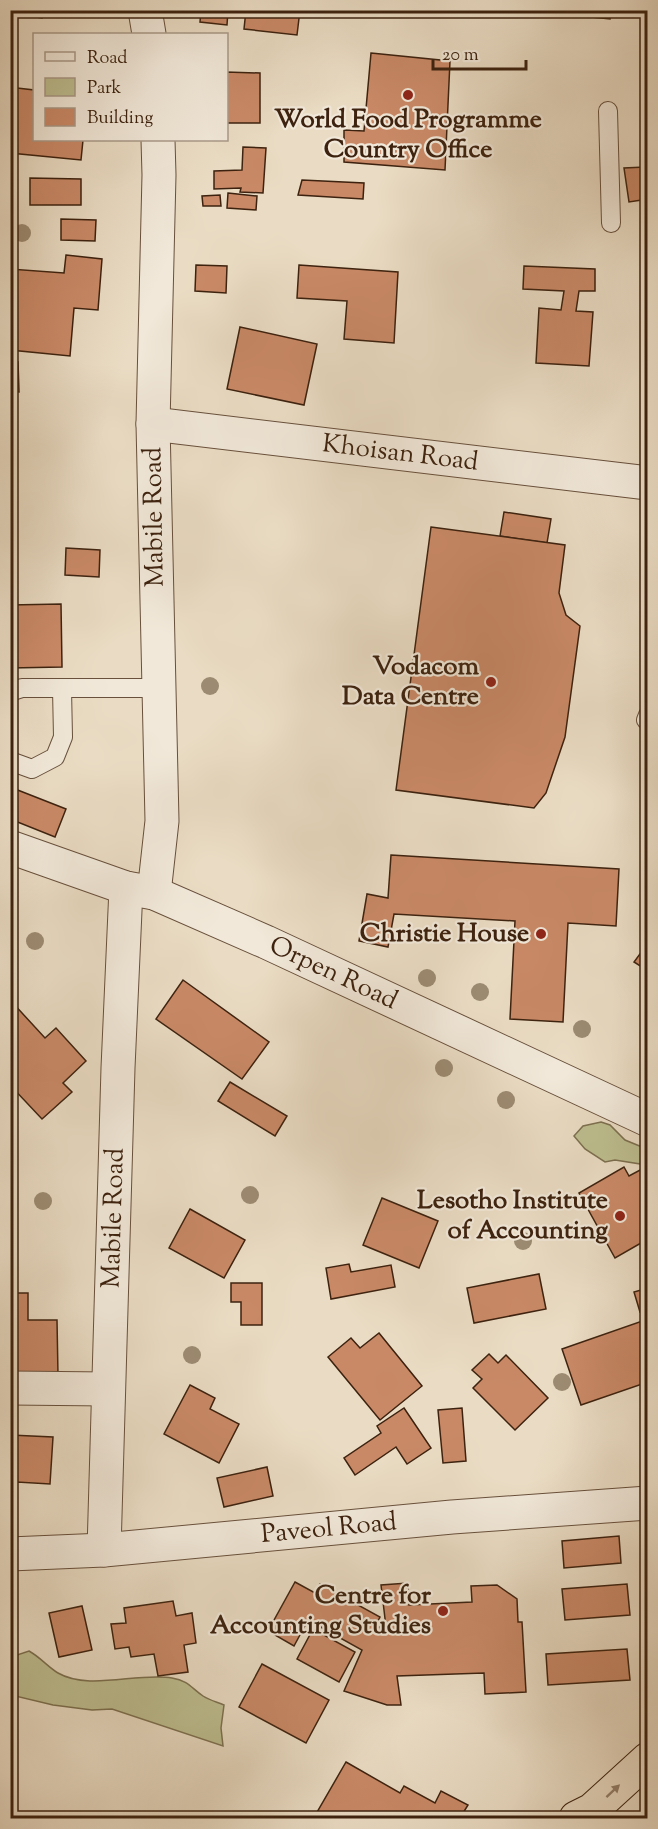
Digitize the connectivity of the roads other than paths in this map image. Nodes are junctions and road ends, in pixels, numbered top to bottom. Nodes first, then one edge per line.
1 (145, 10) edge
2 (149, 33) edge
3 (608, 111) dead end
4 (158, 141) edge
5 (611, 223) dead end
6 (153, 424) junction
7 (648, 483) edge
8 (159, 688) junction
9 (62, 689) junction
10 (10, 692) edge
11 (10, 761) edge
12 (10, 847) edge
13 (140, 890) junction
14 (648, 1120) edge
15 (10, 1388) edge
16 (108, 1389) junction
17 (648, 1503) edge
18 (104, 1550) junction
19 (10, 1554) edge
20 (648, 1759) edge
21 (576, 1818) edge

1 - 2 street
3 - 5 lane
4 - 6 street, Mabile Road
6 - 7 street, Khoisan Road
6 - 8 street, Mabile Road
8 - 9 lane
8 - 13 street, Mabile Road
9 - 10 lane
9 - 11 lane
12 - 13 street, Orpen Road
13 - 14 street, Orpen Road
13 - 16 street, Mabile Road
15 - 16 street
16 - 18 street, Mabile Road
17 - 18 street, Paveol Road
18 - 19 street, Paveol Road
21 -> 20 highway

